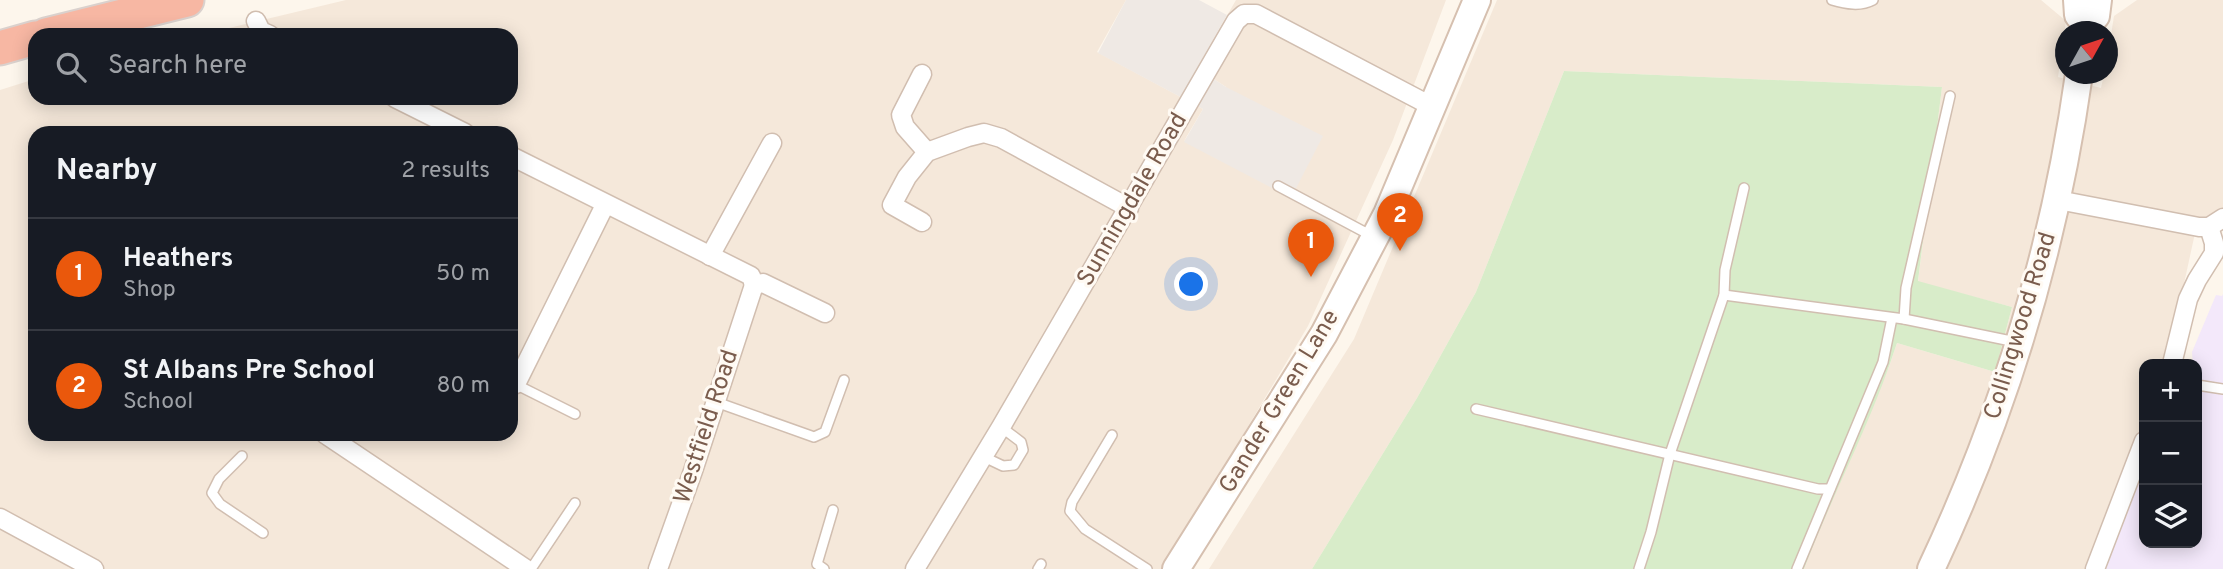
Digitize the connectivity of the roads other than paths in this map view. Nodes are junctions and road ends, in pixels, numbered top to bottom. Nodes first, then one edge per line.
1 (187, 0) edge
2 (1477, 0) edge
3 (1832, 0) edge
4 (1873, 0) edge
5 (2098, 0) edge
6 (2083, 19) edge
7 (256, 21) dead end
8 (74, 28) edge
9 (260, 28) edge
10 (28, 40) edge
11 (0, 48) edge
12 (922, 74) dead end
13 (2078, 84) edge
14 (1950, 96) dead end
15 (409, 105) edge
16 (1433, 107) junction
17 (451, 126) edge
18 (772, 143) dead end
19 (927, 152) junction
20 (518, 160) edge
21 (1278, 186) dead end
22 (1744, 188) dead end
23 (2058, 200) junction
24 (605, 205) junction
25 (1129, 208) junction
26 (922, 222) dead end
27 (2217, 233) edge
28 (1375, 238) junction
29 (710, 256) junction
30 (754, 285) junction
31 (1724, 295) junction
32 (825, 313) dead end
33 (1892, 318) junction
34 (1903, 319) junction
35 (2020, 343) junction
36 (2173, 359) edge
37 (518, 373) edge
38 (844, 380) dead end
39 (518, 386) edge
40 (2202, 386) edge
41 (2223, 389) edge
42 (716, 402) junction
43 (1476, 409) dead end
44 (575, 414) dead end
45 (1001, 427) junction
46 (1112, 435) dead end
47 (340, 441) edge
48 (1670, 454) junction
49 (2139, 454) edge
50 (242, 456) dead end
51 (982, 456) junction
52 (1830, 489) junction
53 (575, 503) dead end
54 (833, 510) dead end
55 (0, 518) edge
56 (263, 533) dead end
57 (94, 569) edge
58 (526, 569) edge
59 (531, 569) edge
60 (658, 569) edge
61 (824, 569) edge
62 (915, 569) edge
63 (1147, 569) edge
64 (1175, 569) edge
65 (1639, 569) edge
66 (1797, 569) edge
67 (1931, 569) edge
68 (2095, 569) edge

1 - 8 highway
2 - 16 street, Gander Green Lane
3 - 4 lane
5 - 6 street
7 - 9 street
10 - 11 highway
12 - 19 street
13 - 23 street, Collingwood Road
14 - 34 lane
15 - 17 street
16 - 25 street, Sunningdale Road
16 - 28 street, Gander Green Lane
18 - 29 street
19 - 25 street
19 - 26 street
20 - 24 street
21 - 28 lane
22 - 31 lane
23 - 27 street
23 - 35 street, Collingwood Road
24 - 29 street
24 - 37 street
25 - 45 street, Sunningdale Road
27 - 36 street
28 - 64 street, Gander Green Lane
29 - 30 street
30 - 32 street
30 - 42 street, Westfield Road
31 - 33 lane
31 - 48 lane
33 - 34 lane
33 - 52 lane
34 - 35 lane
35 - 67 street, Collingwood Road
38 - 42 lane
39 - 44 lane
40 - 41 lane
42 - 60 street, Westfield Road
43 - 48 lane
45 - 51 street, Sunningdale Road
45 - 51 lane
46 - 63 lane
47 - 58 street
48 - 52 lane
48 - 65 lane
49 - 68 street
50 - 56 lane
51 - 62 street, Sunningdale Road
52 - 66 lane
53 - 59 lane
54 - 61 lane
55 - 57 street

